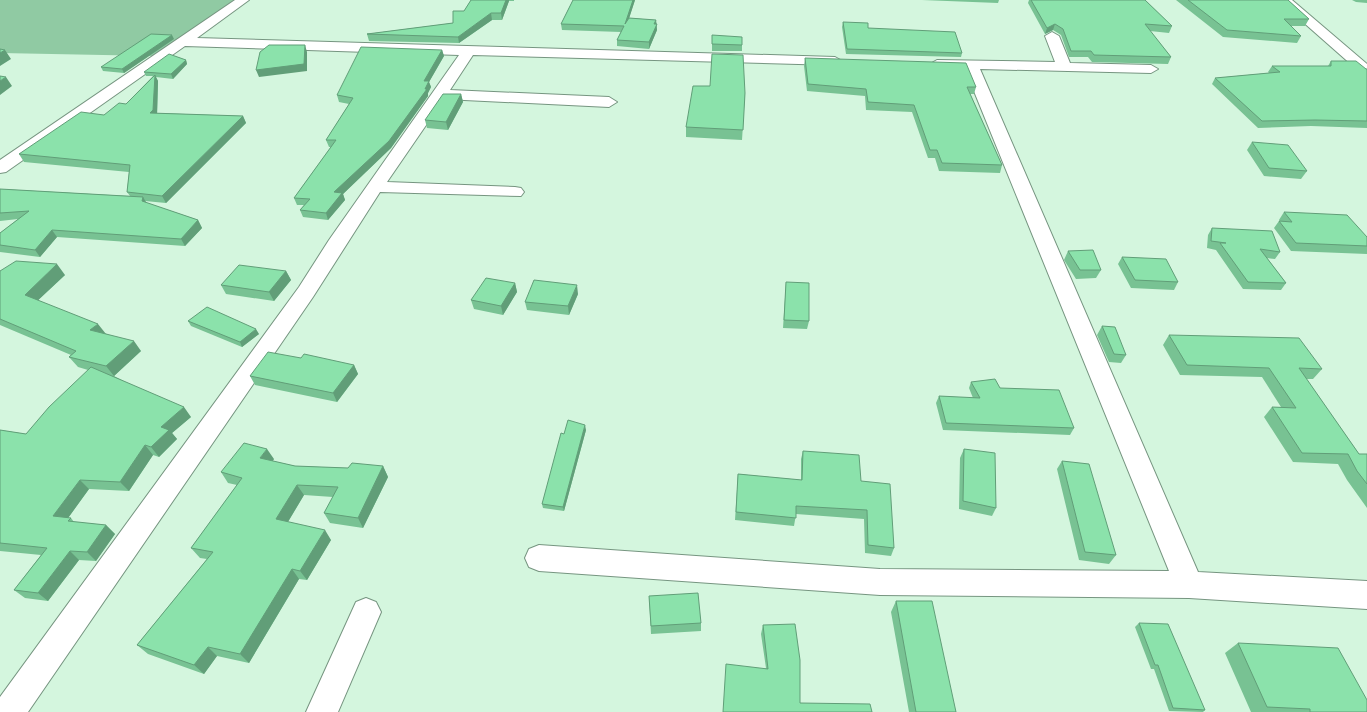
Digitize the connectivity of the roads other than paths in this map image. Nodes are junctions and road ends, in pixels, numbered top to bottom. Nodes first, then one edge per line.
1 (243, 0) edge
2 (1284, 0) edge
3 (1052, 36) edge
4 (183, 42) junction
5 (469, 51) junction
6 (852, 61) edge
7 (921, 63) edge
8 (970, 64) junction
9 (1064, 67) junction
10 (1151, 69) dead end
11 (1367, 72) edge
12 (439, 94) junction
13 (609, 102) dead end
14 (0, 168) edge
15 (376, 187) junction
16 (515, 192) dead end
17 (538, 558) dead end
18 (1189, 585) junction
19 (1367, 595) edge
20 (366, 612) dead end
21 (9, 712) edge
22 (322, 712) edge

1 - 4 street
2 - 11 street
3 - 9 street
4 - 5 street
4 - 14 street
5 - 6 street
5 - 12 street
7 - 8 street
8 - 9 street
8 - 18 street
9 - 10 street
12 - 13 street
12 - 15 street
15 - 16 street
15 - 21 street
17 - 18 street
18 - 19 street
20 - 22 street

